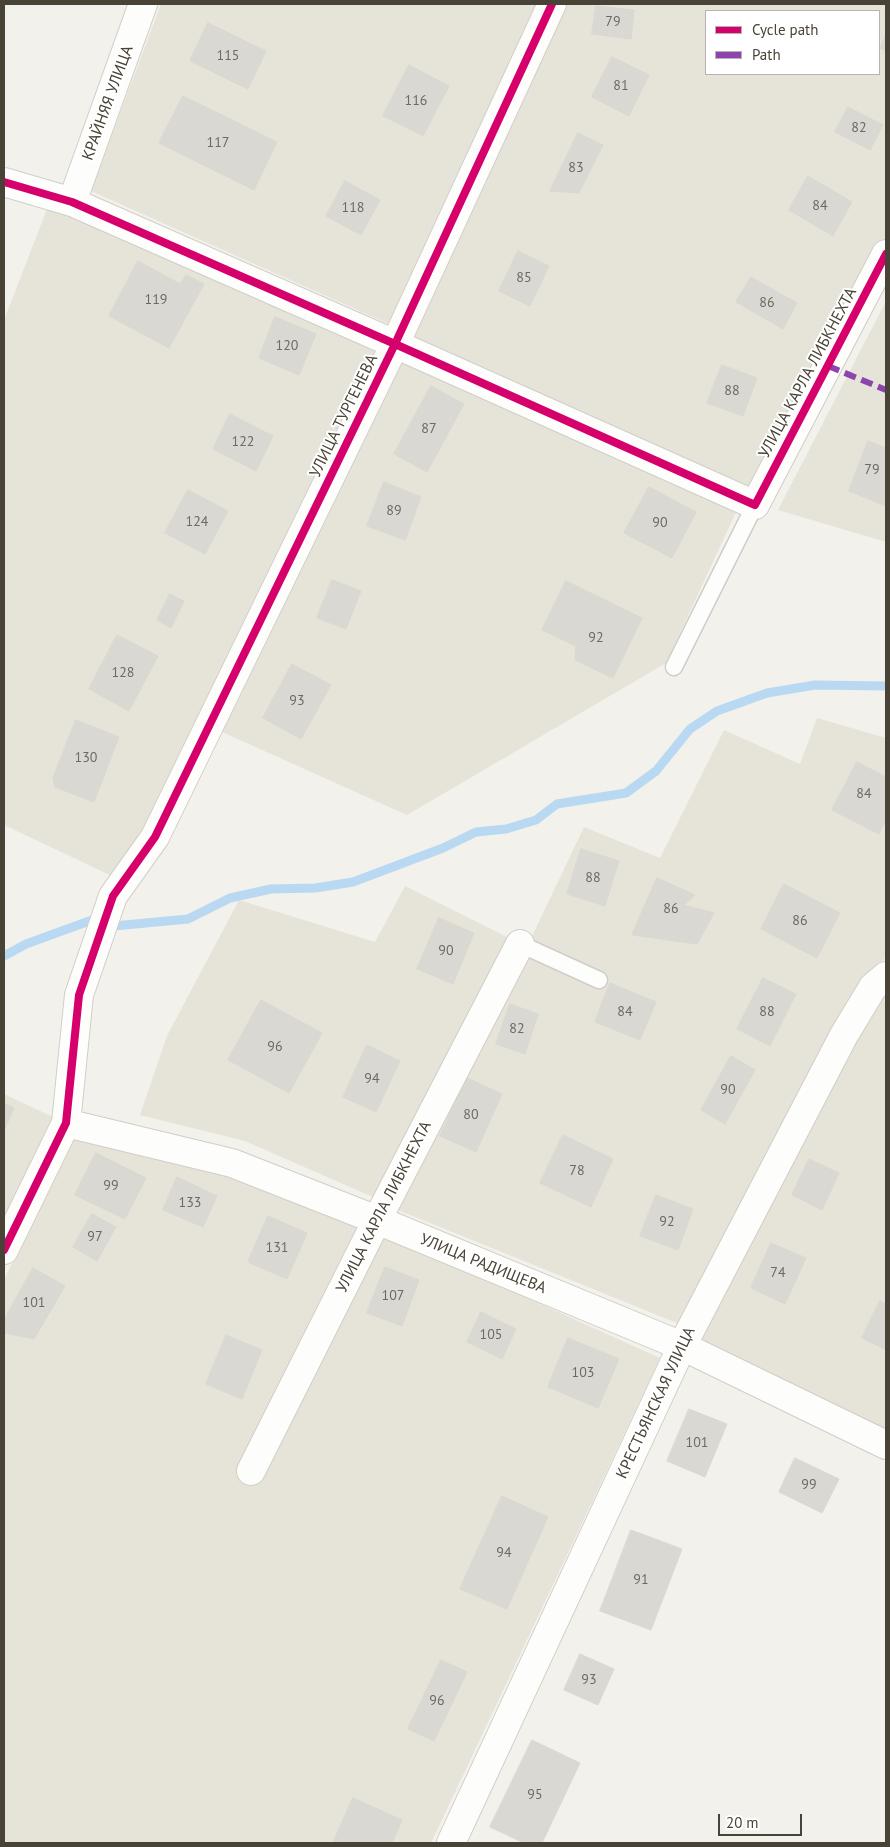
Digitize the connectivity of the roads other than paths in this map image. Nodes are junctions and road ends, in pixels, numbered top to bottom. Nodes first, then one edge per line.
1 (143, 4) edge
2 (552, 4) edge
3 (4, 182) edge
4 (72, 202) junction
5 (886, 254) edge
6 (394, 344) junction
7 (755, 505) junction
8 (674, 667) dead end
9 (520, 944) joint
10 (886, 976) edge
11 (600, 980) dead end
12 (66, 1124) junction
13 (377, 1220) junction
14 (4, 1250) edge
15 (682, 1346) junction
16 (886, 1445) edge
17 (251, 1471) dead end
18 (451, 1843) edge

1 - 4 street, КРАЙНЯЯ УЛИЦА
2 - 6 street, УЛИЦА ТУРГЕНЕВА
3 - 4 street
4 - 6 street
5 - 7 street, УЛИЦА КАРЛА ЛИБКНЕХТА
6 - 7 street
6 - 12 street, УЛИЦА ТУРГЕНЕВА
7 - 8 lane
9 - 11 lane
9 - 13 street, УЛИЦА КАРЛА ЛИБКНЕХТА
10 - 15 street, КРЕСТЬЯНСКАЯ УЛИЦА
12 - 13 street, УЛИЦА РАДИЩЕВА
12 - 14 street
13 - 15 street, УЛИЦА РАДИЩЕВА
13 - 17 street, УЛИЦА КАРЛА ЛИБКНЕХТА
15 - 16 street, УЛИЦА РАДИЩЕВА
15 - 18 street, КРЕСТЬЯНСКАЯ УЛИЦА

